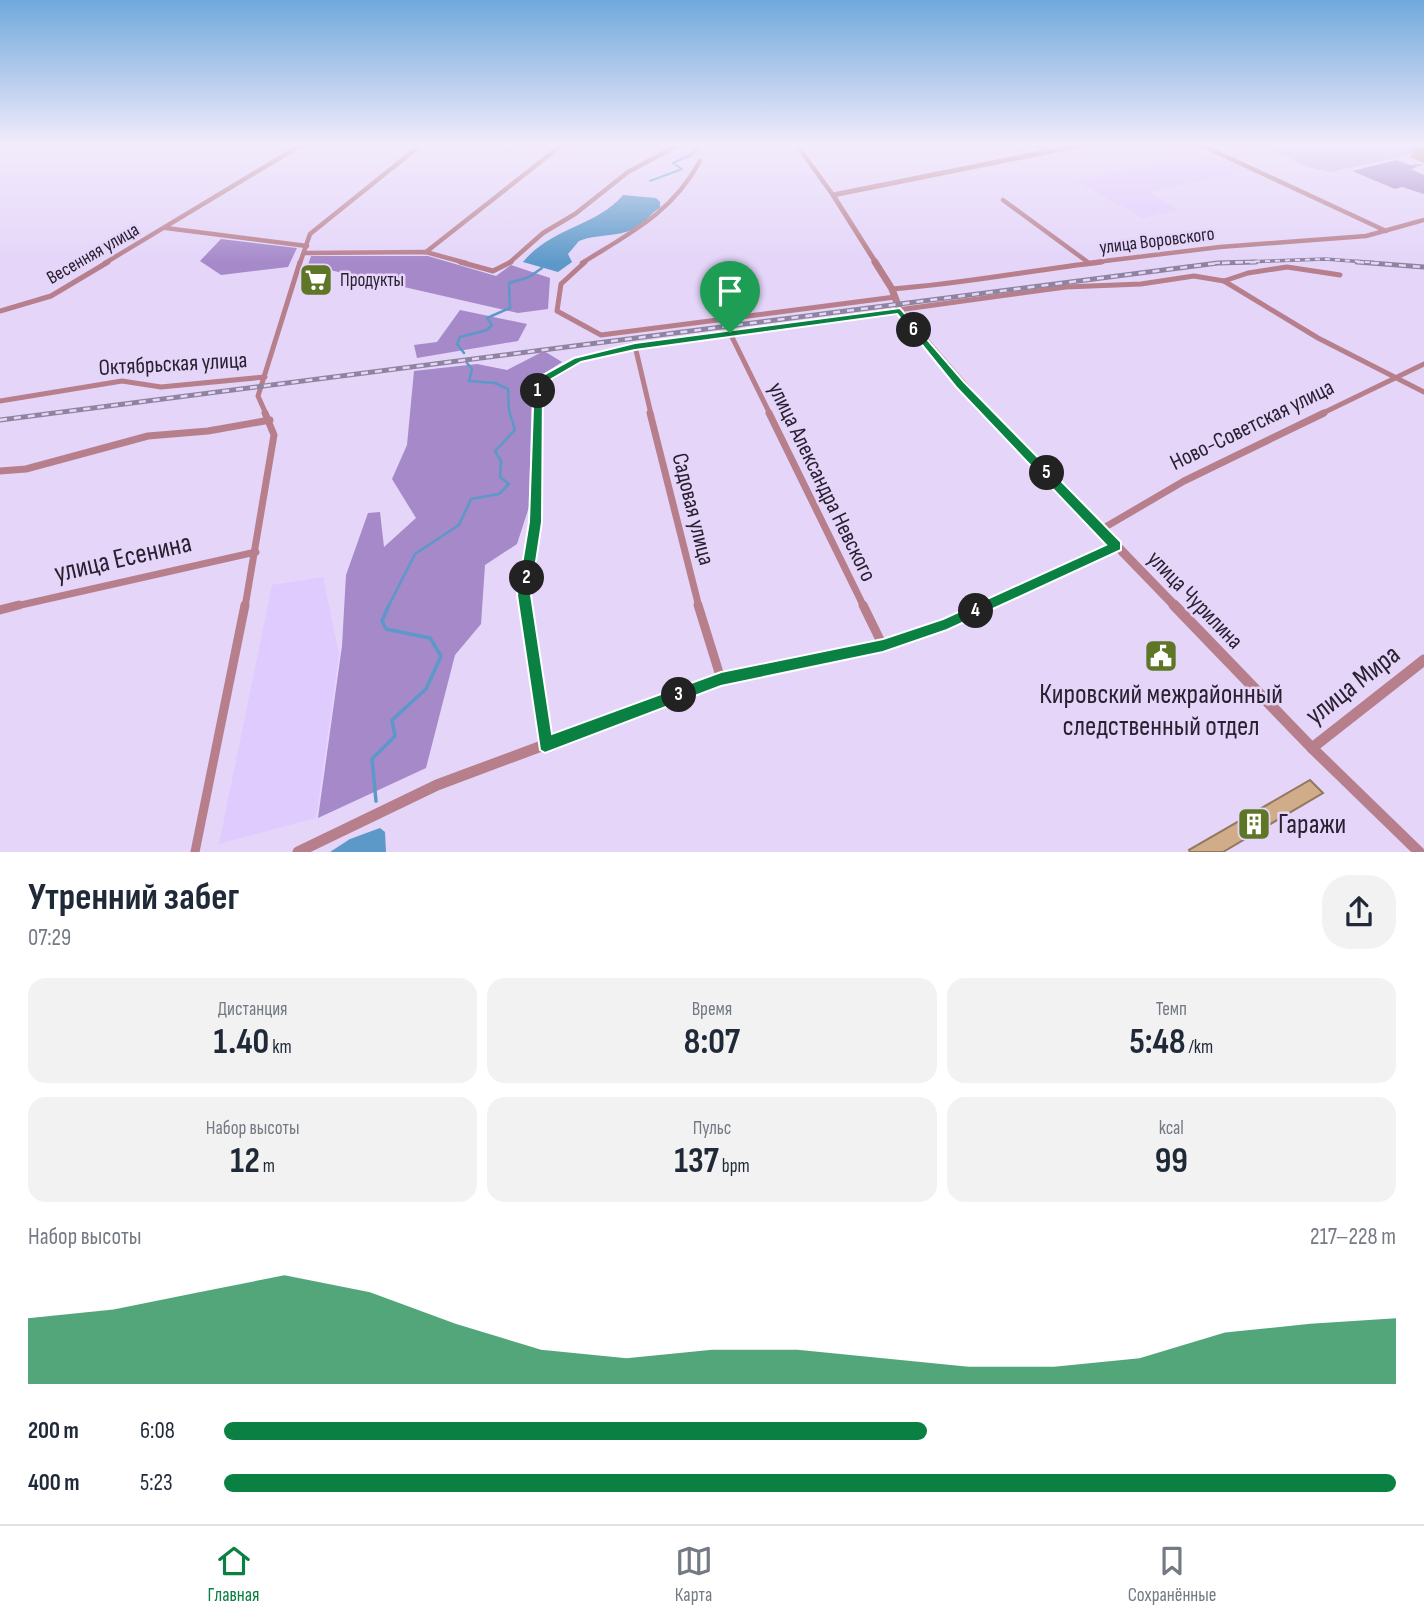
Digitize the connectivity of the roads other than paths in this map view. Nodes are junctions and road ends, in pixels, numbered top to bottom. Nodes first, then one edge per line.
1 (238, 184) edge
2 (371, 184) edge
3 (513, 184) edge
4 (613, 184) edge
5 (687, 184) edge
6 (825, 184) edge
7 (890, 184) edge
8 (1284, 184) edge
9 (833, 195) junction
10 (1003, 200) dead end
11 (1424, 220) edge
12 (166, 228) junction
13 (1387, 232) junction
14 (306, 246) junction
15 (426, 252) junction
16 (305, 253) junction
17 (1089, 263) junction
18 (1340, 275) dead end
19 (1224, 281) junction
20 (893, 293) junction
21 (0, 311) edge
22 (900, 311) junction
23 (730, 333) junction
24 (635, 346) junction
25 (1424, 364) edge
26 (265, 377) junction
27 (1396, 378) junction
28 (1424, 392) edge
29 (0, 401) edge
30 (270, 420) junction
31 (0, 471) edge
32 (1102, 529) junction
33 (1116, 546) junction
34 (256, 552) junction
35 (0, 610) edge
36 (883, 646) junction
37 (1424, 660) edge
38 (721, 679) junction
39 (545, 745) junction
40 (1312, 748) junction
41 (195, 852) edge
42 (298, 852) edge
43 (1419, 852) edge

1 - 12 street, Весенняя улица
2 - 14 street
3 - 15 street
4 - 15 street
5 - 20 street, улица Воровского
6 - 9 street
7 - 9 street
8 - 13 street
9 - 20 street, улица Чурилина
10 - 17 street
11 - 13 street, улица Воровского
12 - 14 street
12 - 21 street, Весенняя улица
13 - 17 street, улица Воровского
14 - 16 street, Октябрьская улица
15 - 16 street
16 - 26 street, Октябрьская улица
17 - 20 street, улица Воровского
18 - 19 street, улица Воровского
19 - 22 street, улица Воровского
19 - 27 street
20 - 22 street, улица Чурилина
22 - 23 street, улица Воровского
22 - 32 street, улица Чурилина
23 - 24 street, улица Воровского
23 - 36 street, улица Александра Невского
24 - 38 street, Садовая улица
24 - 39 street, улица Воровского
25 - 27 street, Ново-Советская улица
26 - 29 street, Октябрьская улица
26 - 30 street, Октябрьская улица
27 - 28 street
27 - 32 street, Ново-Советская улица
30 - 31 street
30 - 34 street, Октябрьская улица
32 - 33 street, улица Чурилина
33 - 36 street
33 - 40 street, улица Чурилина
34 - 35 street, улица Есенина
34 - 41 street, Октябрьская улица
36 - 38 street
37 - 40 street, улица Мира
38 - 39 street
39 - 42 street
40 - 43 street, улица Чурилина

